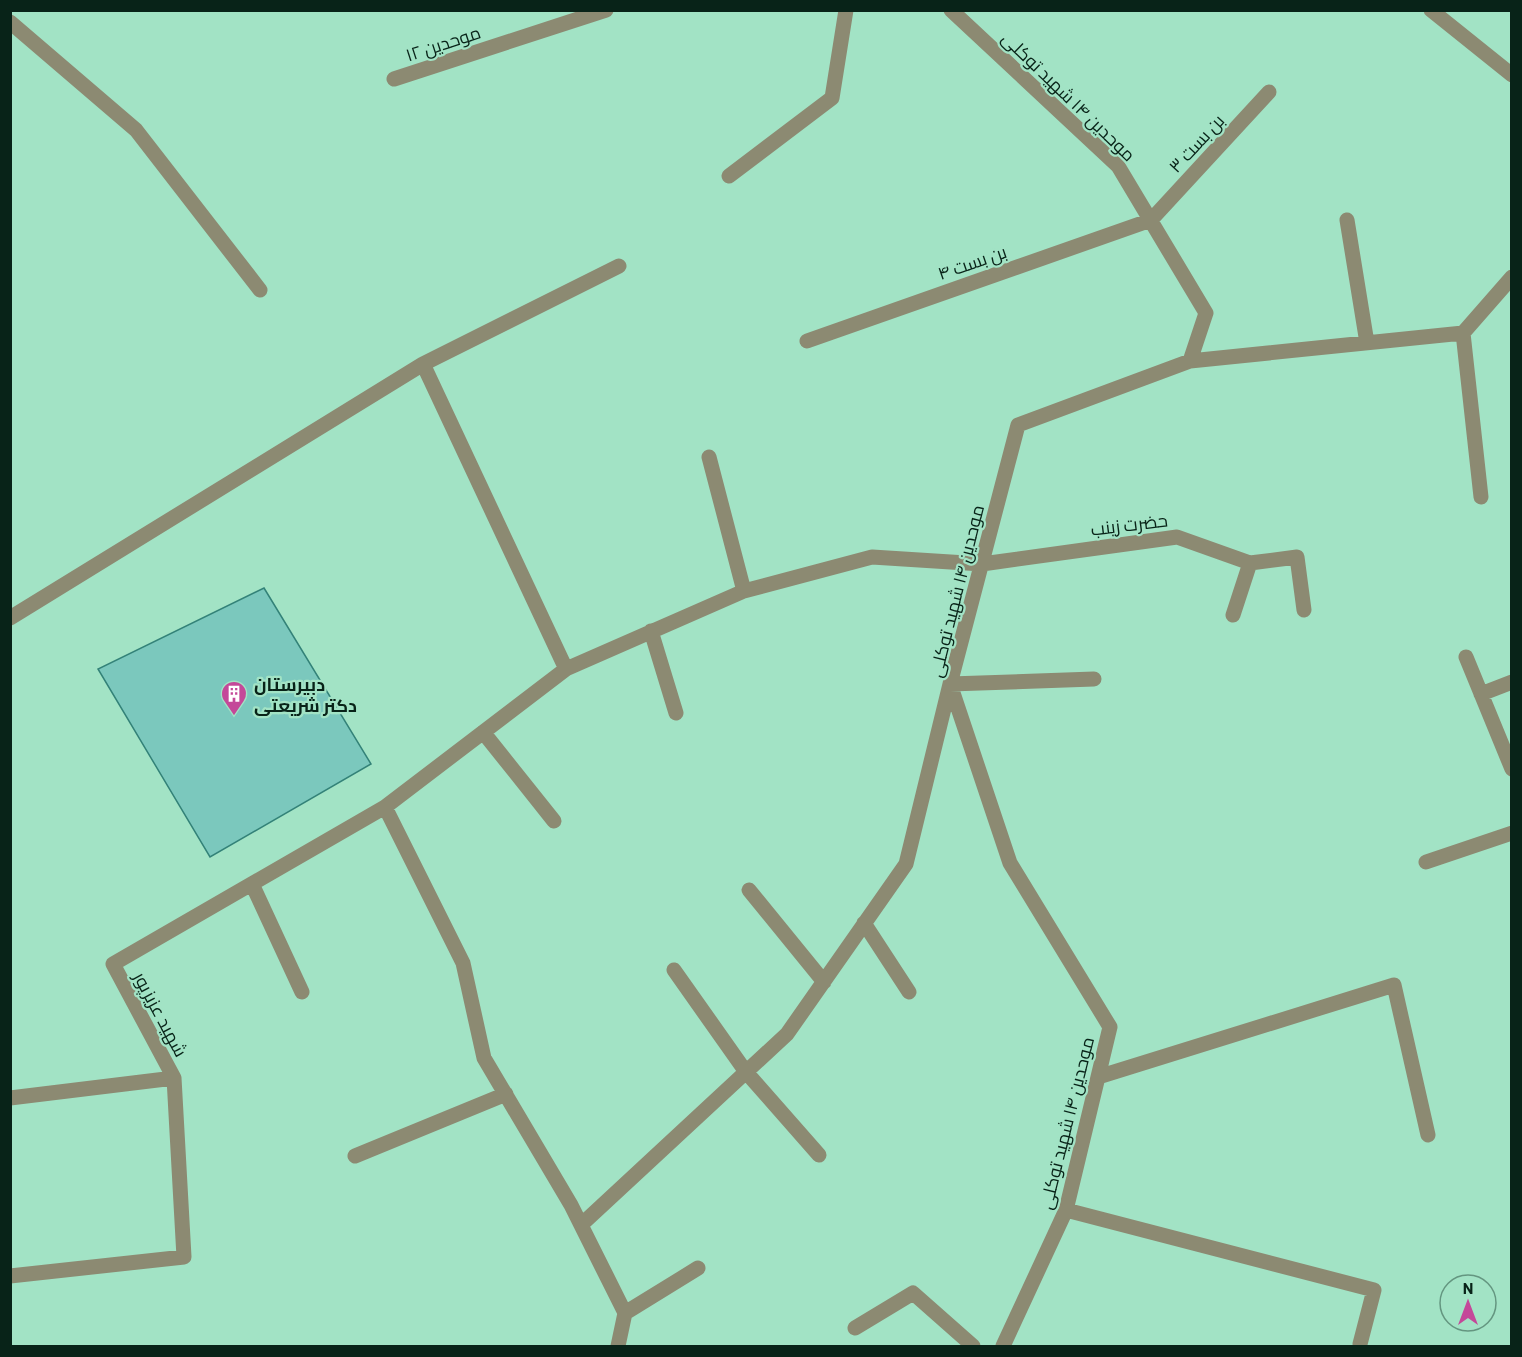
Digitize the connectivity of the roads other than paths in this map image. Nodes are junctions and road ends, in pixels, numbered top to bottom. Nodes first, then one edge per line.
1 (606, 10) edge
2 (846, 10) edge
3 (951, 10) edge
4 (1431, 10) edge
5 (10, 22) edge
6 (1512, 75) edge
7 (394, 79) dead end
8 (1269, 92) dead end
9 (729, 176) dead end
10 (1151, 220) junction
11 (1347, 220) dead end
12 (620, 266) dead end
13 (1512, 277) edge
14 (260, 290) dead end
15 (1463, 333) junction
16 (807, 341) dead end
17 (1367, 343) junction
18 (1190, 361) junction
19 (423, 364) junction
20 (709, 457) dead end
21 (1481, 497) dead end
22 (1250, 563) junction
23 (982, 564) junction
24 (744, 591) junction
25 (1304, 610) dead end
26 (1233, 615) dead end
27 (10, 618) edge
28 (651, 631) junction
29 (1466, 657) dead end
30 (566, 669) junction
31 (1094, 679) dead end
32 (1512, 682) edge
33 (950, 684) junction
34 (1481, 694) junction
35 (676, 714) dead end
36 (483, 732) junction
37 (1512, 769) edge
38 (385, 807) junction
39 (554, 821) dead end
40 (1512, 833) edge
41 (1426, 862) dead end
42 (252, 884) junction
43 (749, 890) dead end
44 (864, 923) junction
45 (674, 970) dead end
46 (824, 982) junction
47 (302, 992) dead end
48 (909, 992) dead end
49 (746, 1072) junction
50 (1098, 1077) junction
51 (174, 1078) junction
52 (506, 1094) junction
53 (10, 1098) edge
54 (1428, 1135) dead end
55 (819, 1155) dead end
56 (355, 1156) dead end
57 (1066, 1210) junction
58 (581, 1225) junction
59 (699, 1268) dead end
60 (10, 1276) edge
61 (625, 1312) junction
62 (855, 1328) dead end
63 (1360, 1344) dead end
64 (618, 1347) edge
65 (973, 1347) edge
66 (1003, 1347) edge

1 - 7 street, موحدین ۱۲
2 - 9 street
3 - 10 street, موحدین ۱۴ شهید توکلی
4 - 6 street
5 - 14 street
8 - 10 street, بن بست ۳
10 - 16 street, بن بست ۴
10 - 18 street, موحدین ۱۴ شهید توکلی
11 - 17 street
12 - 19 street
13 - 15 street
15 - 17 street
15 - 21 street
17 - 18 street
18 - 23 street, موحدین ۱۴ شهید توکلی
19 - 27 street
19 - 30 street
20 - 24 street
22 - 23 street, حضرت زینب
22 - 25 street, حضرت زینب
22 - 26 street
23 - 24 street, حضرت زینب
23 - 33 street, موحدین ۱۴ شهید توکلی
24 - 28 street, حضرت زینب
28 - 30 street, شهید عزیزپور
28 - 35 street
29 - 34 street
30 - 36 street, شهید عزیزپور
31 - 33 street
32 - 34 street
33 - 44 street
33 - 50 street, موحدین ۱۴ شهید توکلی
34 - 37 street
36 - 38 street, شهید عزیزپور
36 - 39 street
38 - 42 street, شهید عزیزپور
38 - 52 street
40 - 41 street
42 - 47 street
42 - 51 street, شهید عزیزپور
43 - 46 street
44 - 46 street
44 - 48 street
45 - 49 street
46 - 49 street
49 - 55 street
49 - 58 street
50 - 54 street
50 - 57 street, موحدین ۱۴ شهید توکلی
51 - 53 street
51 - 60 street, شهید عزیزپور
52 - 56 street
52 - 58 street
57 - 63 street
57 - 66 street, موحدین ۱۴ شهید توکلی
58 - 61 street
59 - 61 street
61 - 64 street
62 - 65 street

